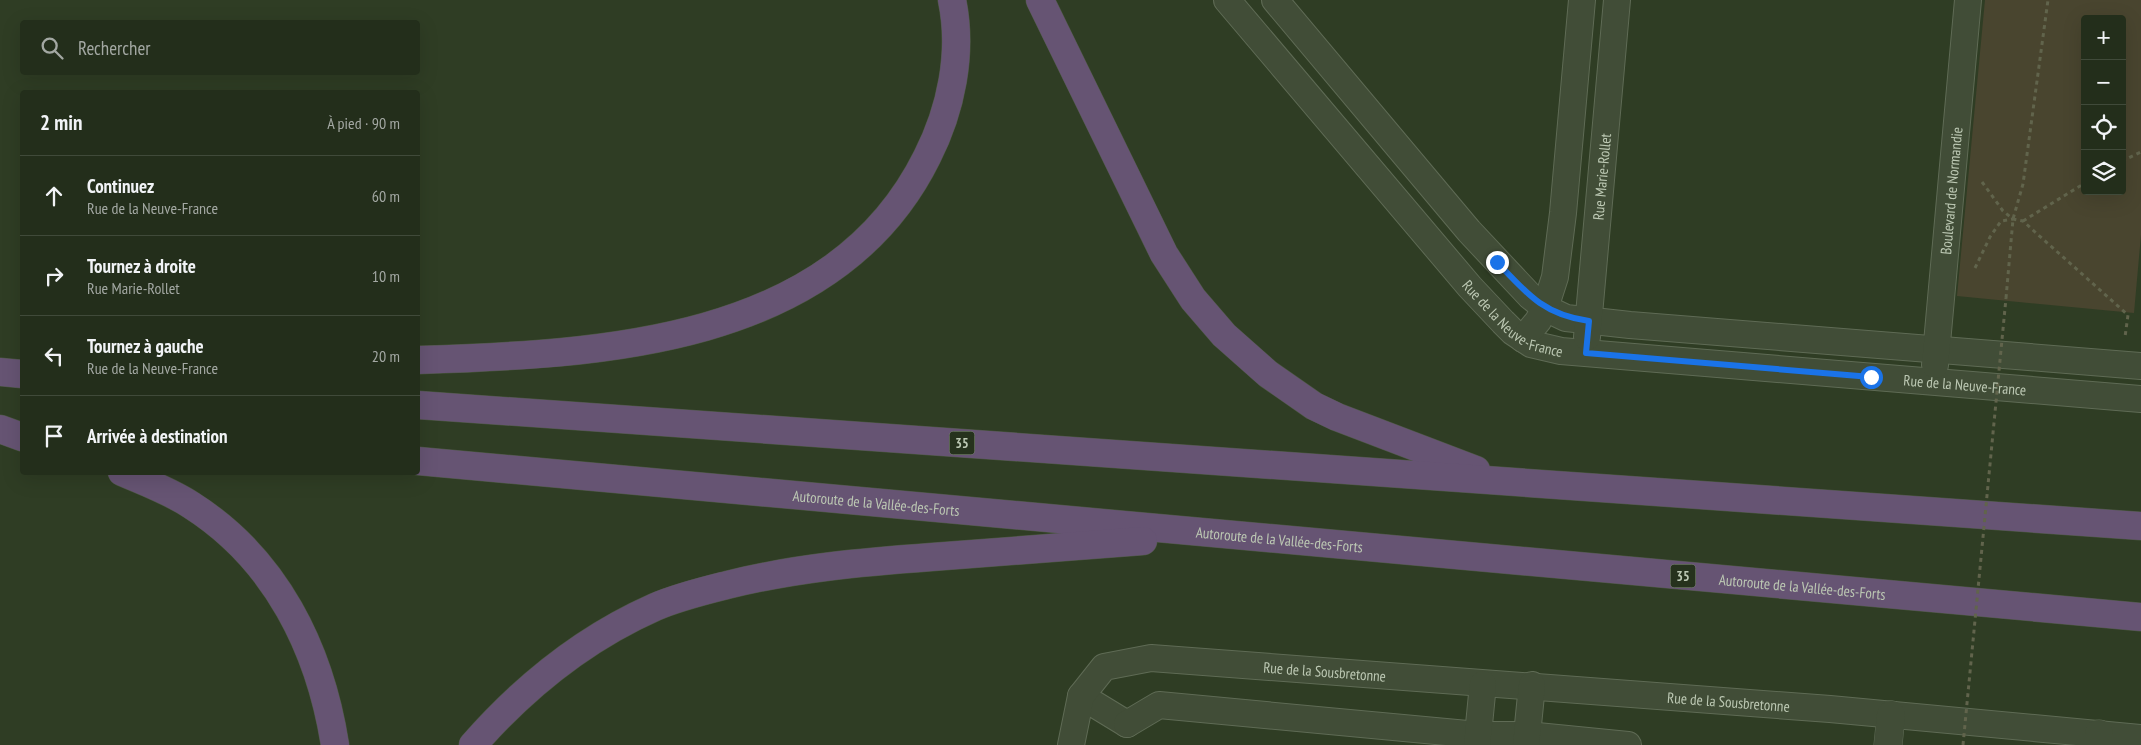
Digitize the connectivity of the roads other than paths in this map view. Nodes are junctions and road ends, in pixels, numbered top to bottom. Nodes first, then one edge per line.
1 (952, 0) edge
2 (1040, 0) edge
3 (1227, 0) edge
4 (1276, 0) edge
5 (1582, 0) edge
6 (1617, 0) edge
7 (1968, 0) edge
8 (1545, 308) junction
9 (1589, 321) junction
10 (1523, 339) junction
11 (1936, 349) junction
12 (1586, 353) junction
13 (420, 360) edge
14 (2141, 366) edge
15 (0, 372) edge
16 (20, 374) edge
17 (1934, 381) junction
18 (2141, 399) edge
19 (420, 405) edge
20 (0, 423) edge
21 (20, 426) edge
22 (0, 429) edge
23 (20, 436) edge
24 (420, 462) edge
25 (129, 475) edge
26 (1506, 481) junction
27 (2141, 526) edge
28 (1224, 535) junction
29 (2141, 617) edge
30 (1483, 684) junction
31 (1532, 685) junction
32 (1081, 696) junction
33 (1891, 715) junction
34 (1126, 734) edge
35 (2141, 738) edge
36 (1477, 740) edge
37 (1526, 740) edge
38 (2099, 740) edge
39 (335, 745) edge
40 (473, 745) edge
41 (1071, 745) edge
42 (1628, 745) edge
43 (1888, 745) edge

1 - 13 highway
2 - 26 highway
3 - 10 street, Rue de la Neuve-France
4 - 8 street, Rue de la Neuve-France
5 - 8 street
6 - 9 street, Rue Marie-Rollet
7 - 11 street, Boulevard de Normandie
8 - 9 street, Rue de la Neuve-France
8 - 10 street
9 - 11 street, Rue de la Neuve-France
9 - 12 street, Rue Marie-Rollet
10 - 12 street, Rue de la Neuve-France
11 - 14 street, Rue de la Neuve-France
11 - 17 street, Boulevard de Normandie
12 - 17 street, Rue de la Neuve-France
15 - 16 highway
17 - 18 street, Rue de la Neuve-France
19 - 26 highway, 35
20 - 21 highway
22 - 23 highway
24 - 28 highway, Autoroute de la Vallée-des-Forts / 35
25 - 39 highway
26 - 27 highway, 35
28 - 29 highway, Autoroute de la Vallée-des-Forts / 35
28 - 40 highway
30 - 31 street, Rue de la Sousbretonne
30 - 32 street, Rue de la Sousbretonne
30 - 36 street
31 - 33 street, Rue de la Sousbretonne
31 - 37 street
32 - 34 street
32 - 41 street
33 - 38 street, Rue de la Sousbretonne
33 - 43 street
34 - 36 street
35 - 38 street, Rue de la Sousbretonne
36 - 37 street
37 - 42 street

